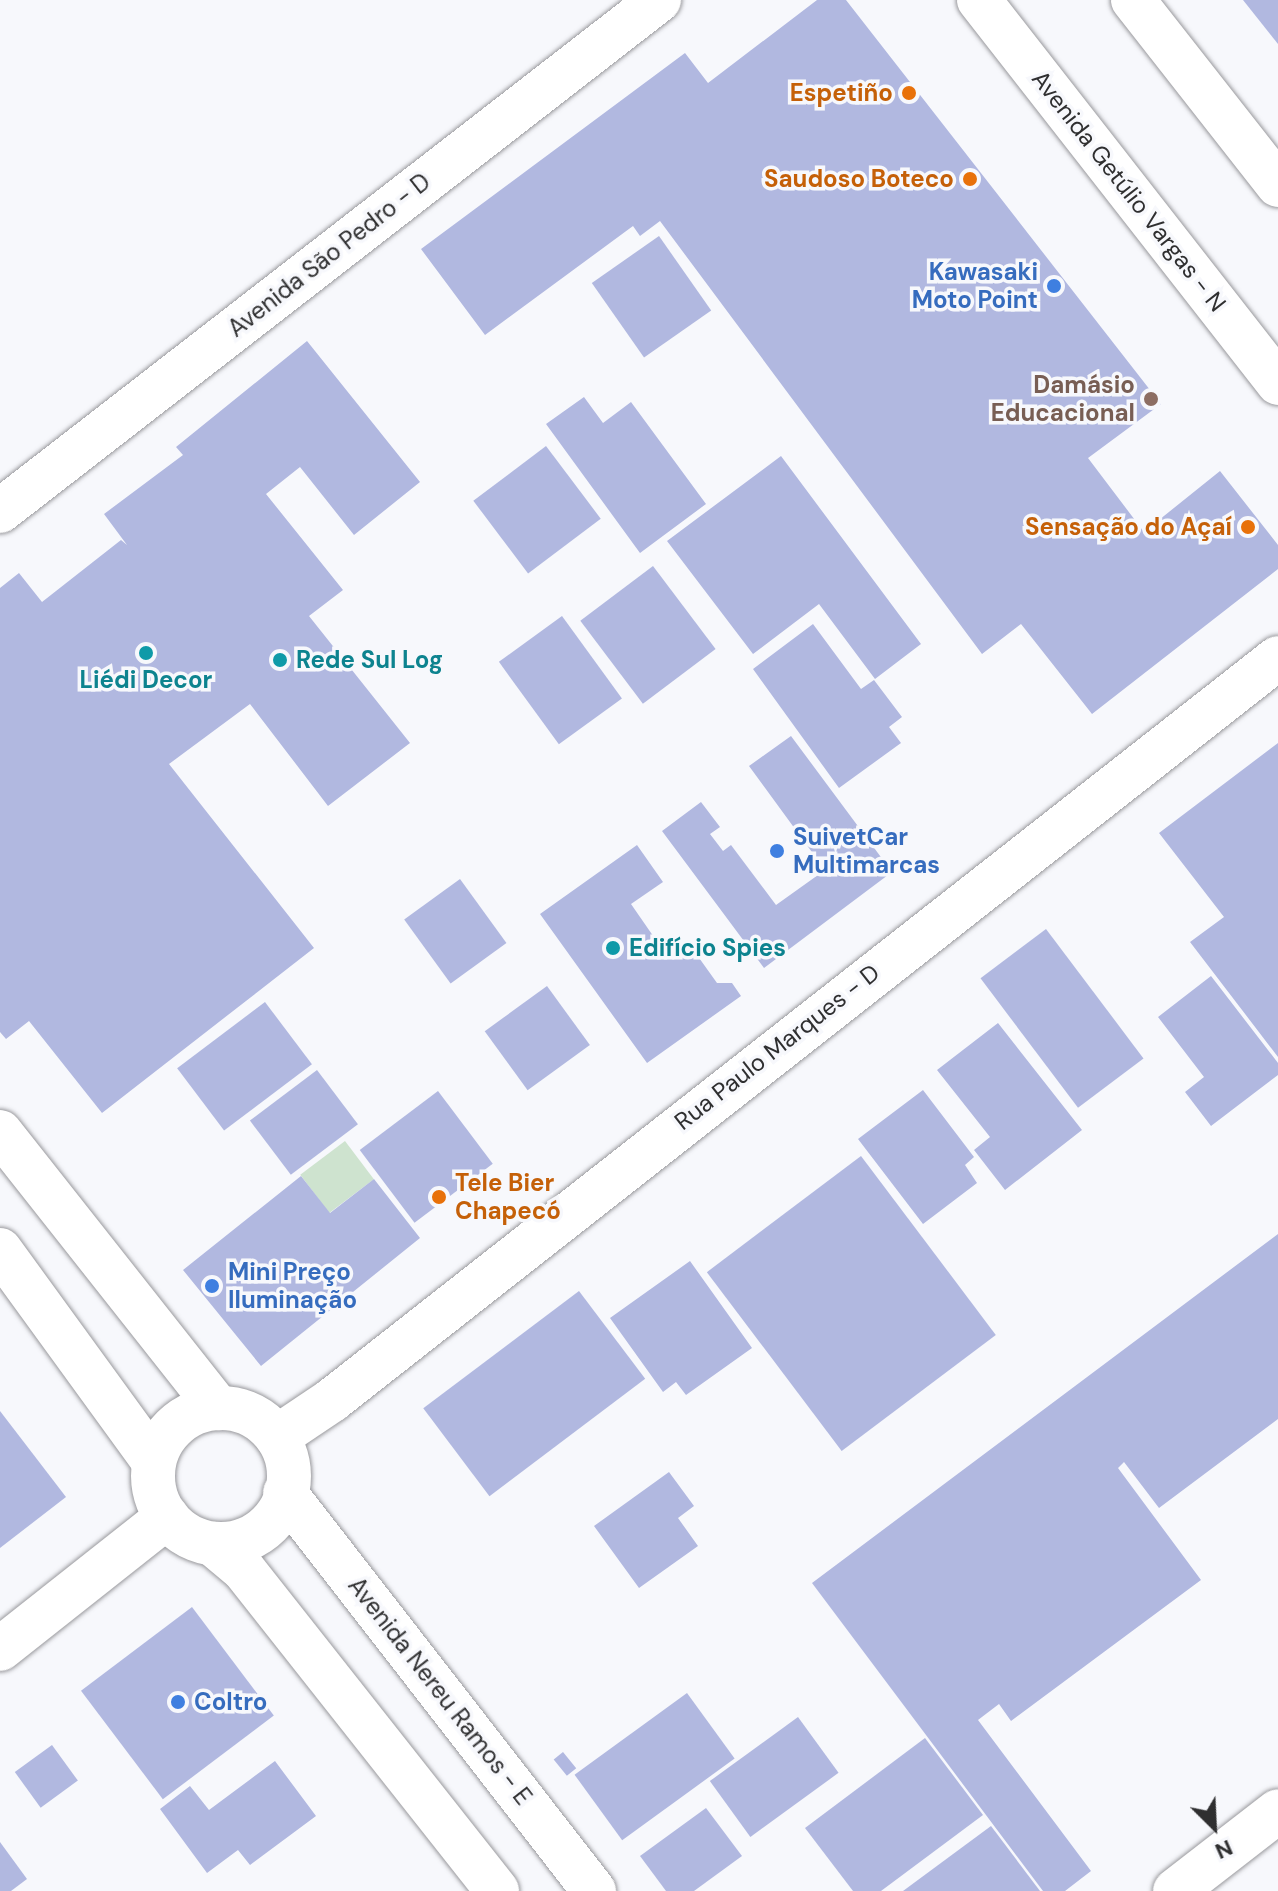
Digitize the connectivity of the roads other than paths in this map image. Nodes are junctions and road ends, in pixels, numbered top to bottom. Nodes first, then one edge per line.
1 (659, 0) edge
2 (979, 0) edge
3 (1133, 0) edge
4 (1278, 185) edge
5 (1278, 383) edge
6 (0, 511) edge
7 (1278, 658) edge
8 (0, 1132) edge
9 (0, 1250) edge
10 (218, 1408) junction
11 (277, 1437) junction
12 (154, 1462) junction
13 (285, 1493) junction
14 (167, 1517) junction
15 (213, 1544) junction
16 (0, 1649) edge
17 (1278, 1811) edge
18 (497, 1891) edge
19 (594, 1891) edge
20 (1175, 1891) edge

1 - 6 street, Avenida São Pedro - D
2 - 5 street, Avenida Getúlio Vargas - N
3 - 4 street
7 - 11 street, Rua Paulo Marques - D
8 - 10 street
9 - 12 street
10 - 11 street
10 - 12 street
11 - 13 street
12 - 14 street
13 - 15 street
13 - 19 street, Avenida Nereu Ramos - E
14 - 15 street
14 - 16 street
15 - 18 street
17 - 20 street

